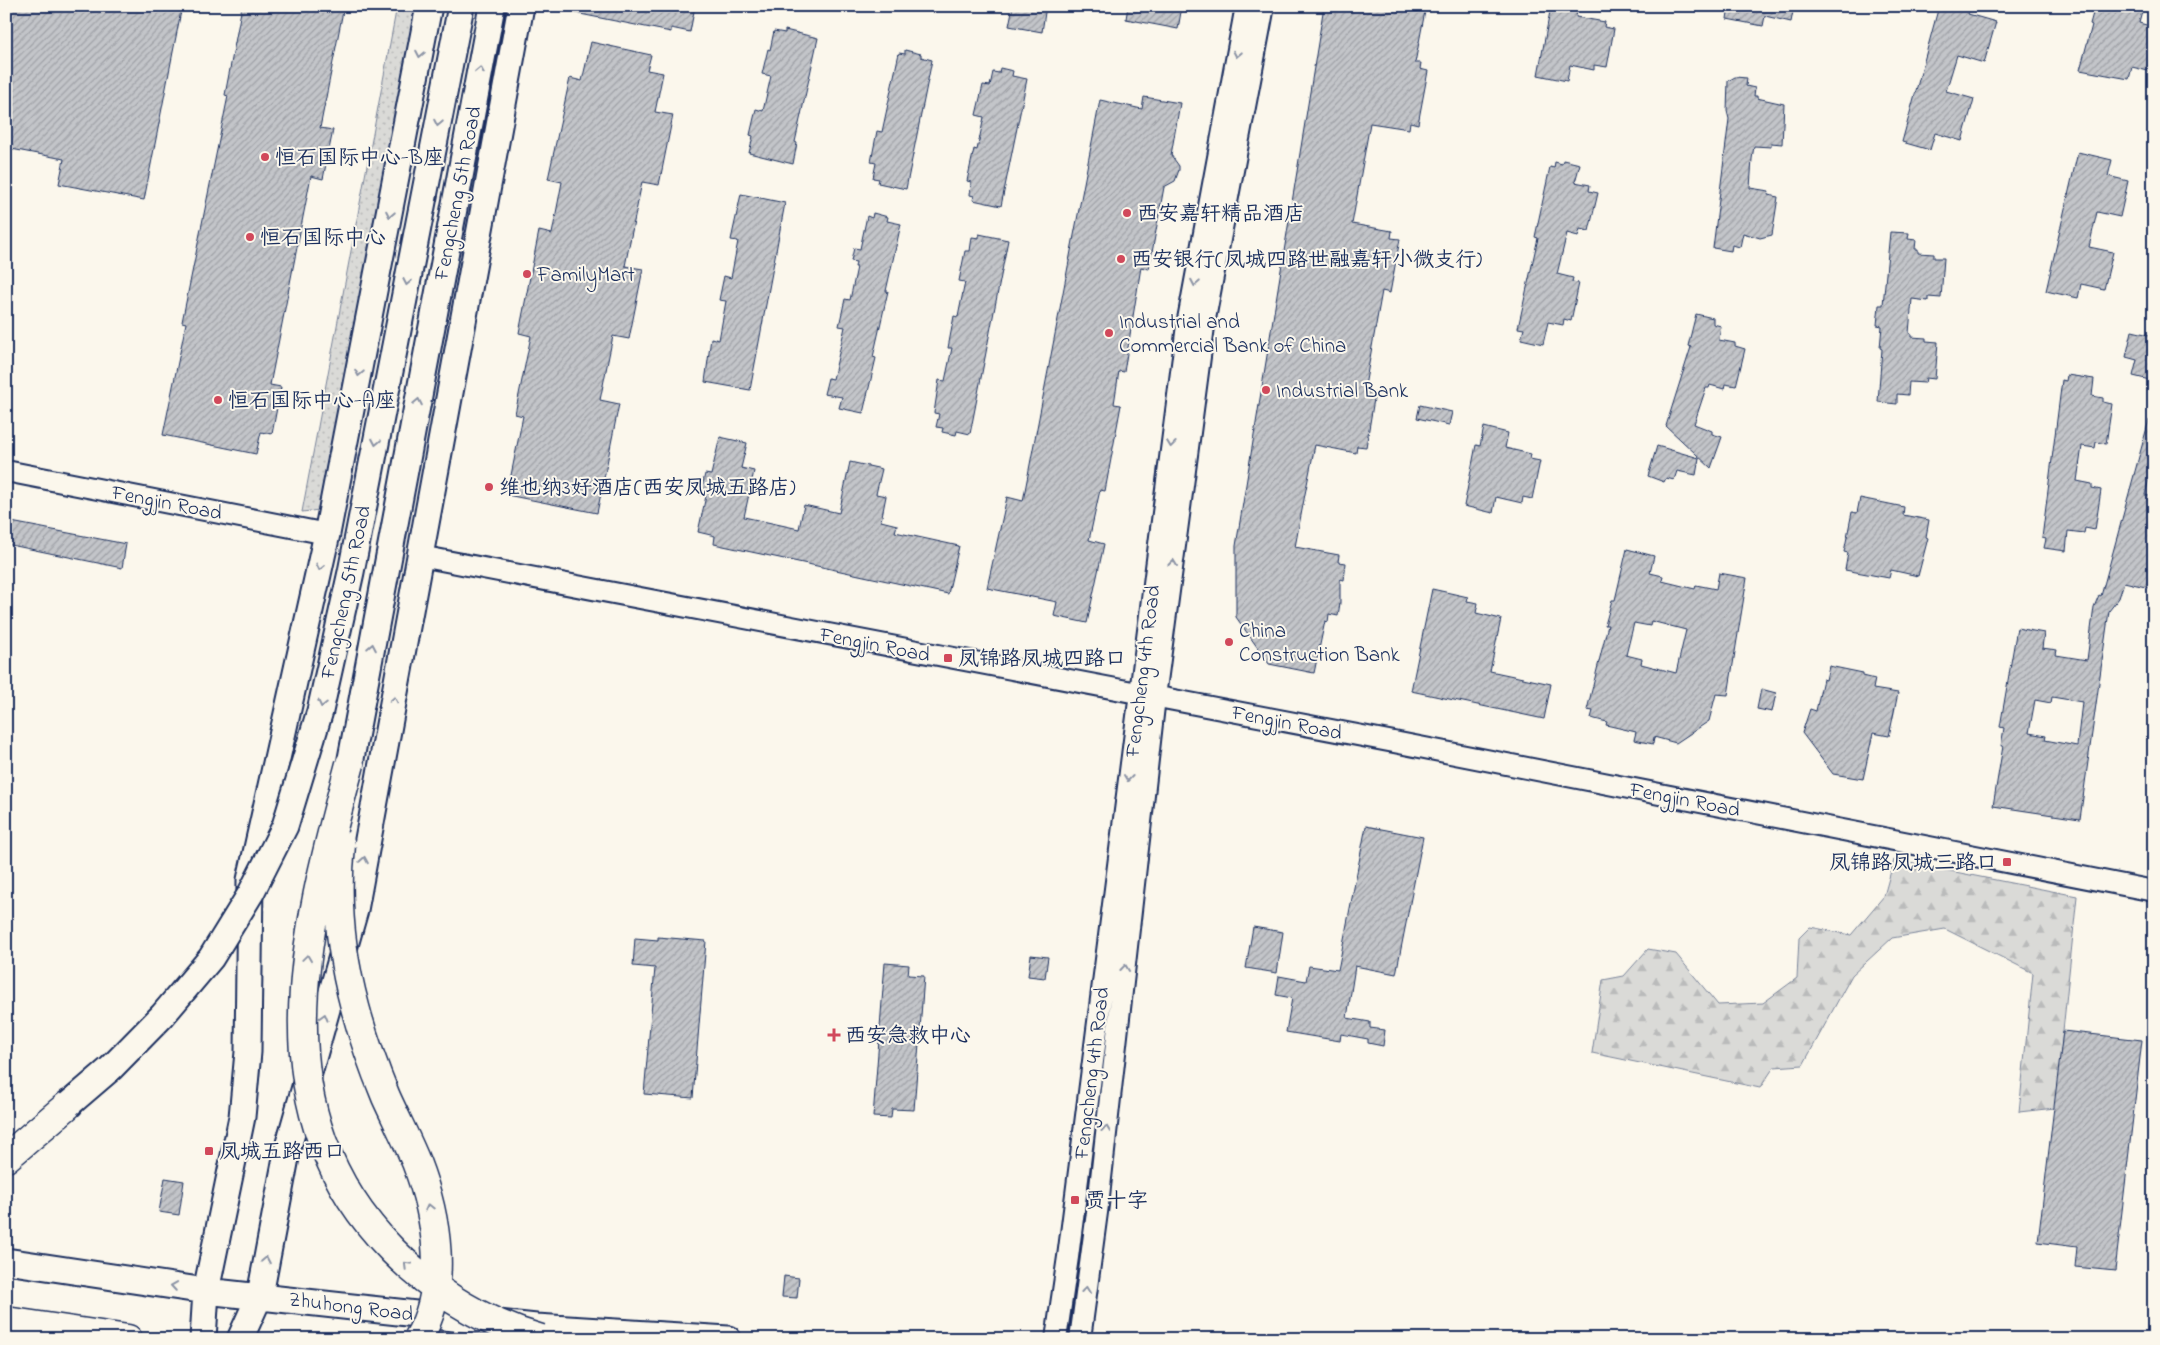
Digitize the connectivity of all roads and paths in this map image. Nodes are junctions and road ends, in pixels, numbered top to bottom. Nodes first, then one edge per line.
1 (429, 6) edge
2 (461, 6) edge
3 (492, 6) edge
4 (521, 6) edge
5 (1246, 6) edge
6 (1264, 6) edge
7 (6, 471) edge
8 (328, 534) junction
9 (420, 556) junction
10 (1147, 695) junction
11 (350, 764) junction
12 (2154, 891) edge
13 (69, 1104) junction
14 (6, 1141) edge
15 (6, 1158) edge
16 (6, 1260) edge
17 (206, 1290) junction
18 (260, 1296) junction
19 (6, 1321) edge
20 (128, 1339) edge
21 (203, 1339) edge
22 (240, 1339) edge
23 (418, 1339) edge
24 (541, 1339) edge
25 (728, 1339) edge
26 (1056, 1339) edge
27 (1080, 1339) edge

1 -> 8 main road
2 -> 13 main road, Fengcheng 5th Road, bridge
11 -> 3 main road, Fengcheng 5th Road
4 - 9 main road
5 -> 10 street, Fengcheng 4th Road
10 -> 6 street, Fengcheng 4th Road
7 - 8 street, Fengjin Road
8 -> 17 main road
9 - 10 street, Fengjin Road
18 -> 9 main road
10 - 12 street, Fengjin Road
10 -> 26 street, Fengcheng 4th Road
27 -> 10 street, Fengcheng 4th Road
23 -> 11 highway, bridge
24 -> 11 highway, bridge
13 - 14 highway
13 - 15 highway
17 -> 16 main road, Zhuhong Road
17 - 18 main road, Zhuhong Road
17 - 21 main road
18 - 22 main road
18 - 25 main road, Zhuhong Road
19 - 20 highway

